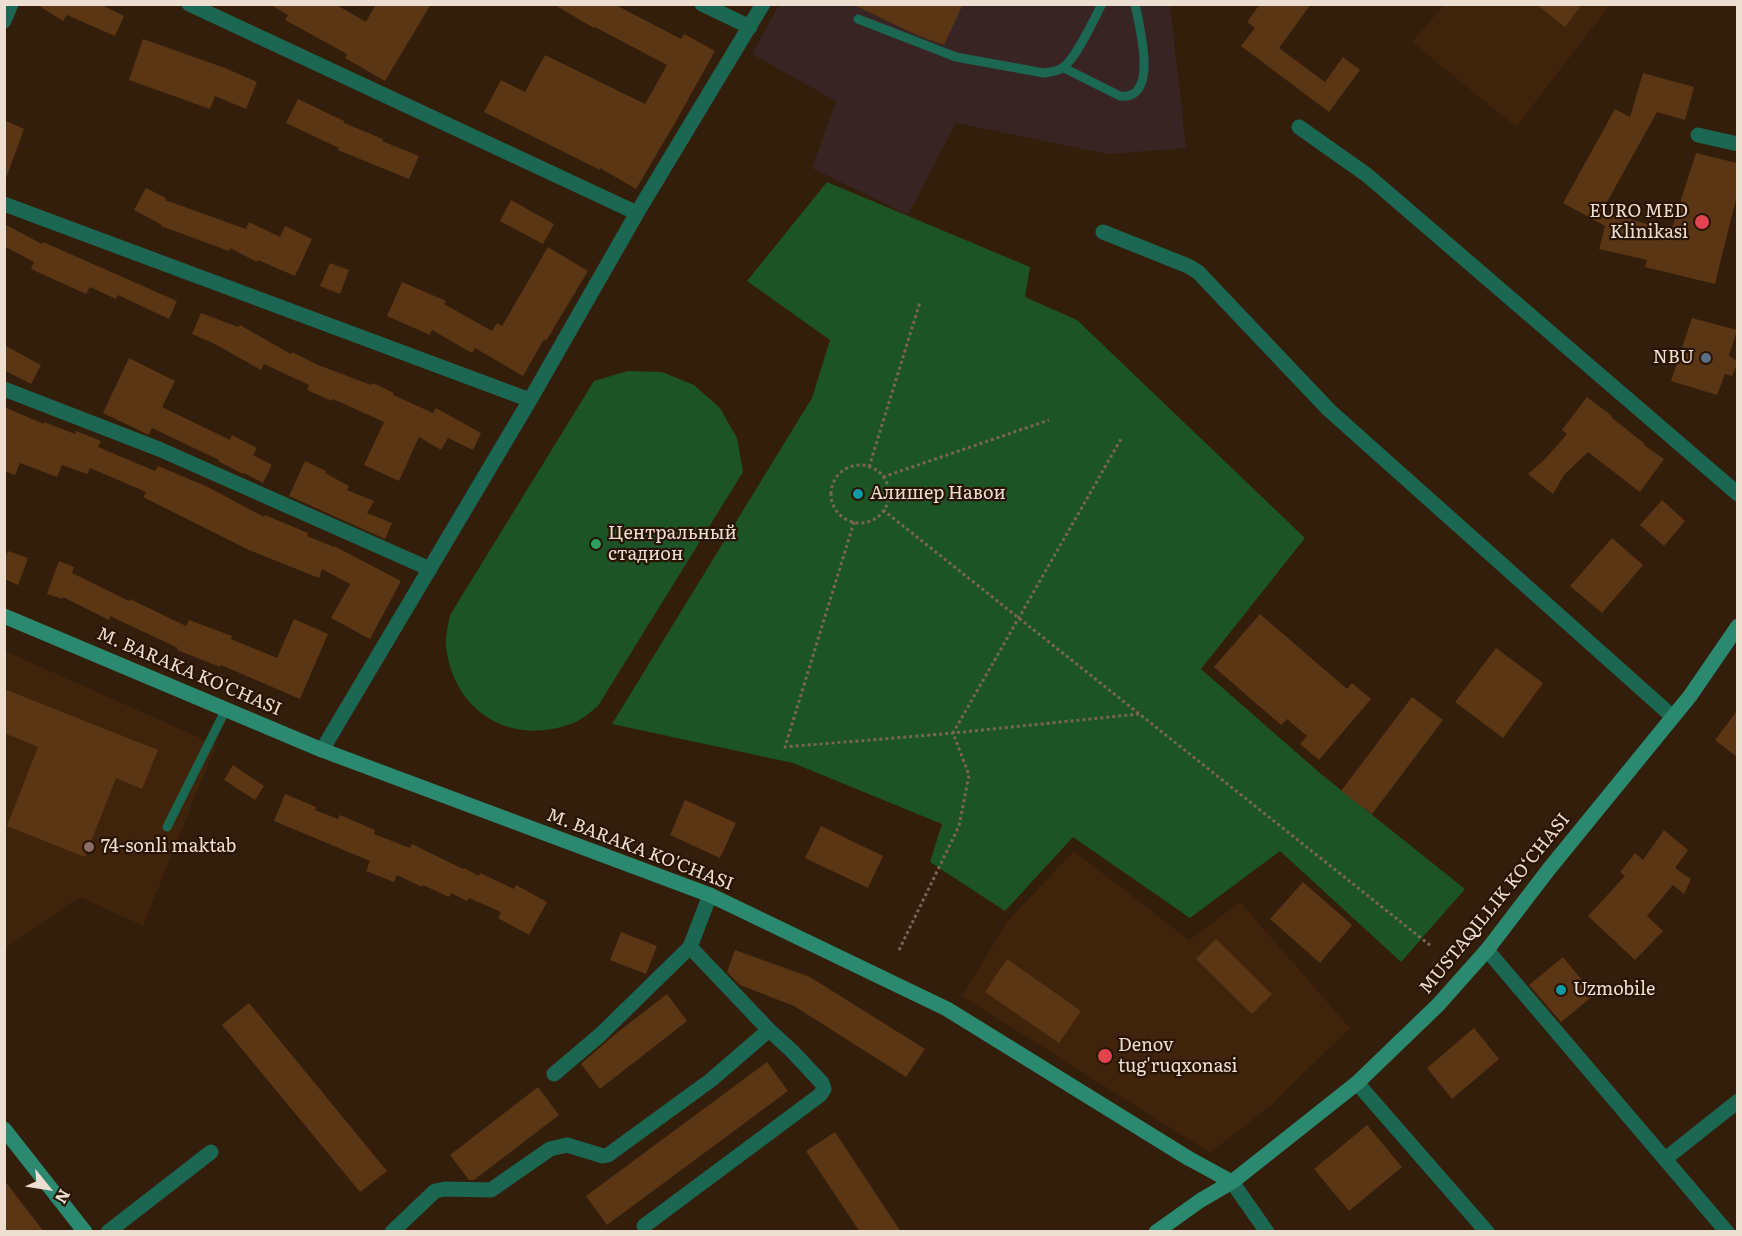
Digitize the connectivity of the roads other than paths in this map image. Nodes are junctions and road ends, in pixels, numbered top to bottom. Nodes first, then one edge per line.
1 (11, 4) edge
2 (189, 4) edge
3 (702, 4) edge
4 (763, 4) edge
5 (1102, 4) edge
6 (1135, 4) edge
7 (858, 19) dead end
8 (4, 21) edge
9 (750, 27) junction
10 (1064, 68) junction
11 (1299, 127) dead end
12 (1698, 135) dead end
13 (1737, 144) edge
14 (4, 204) edge
15 (637, 213) junction
16 (1103, 232) dead end
17 (4, 389) edge
18 (530, 400) junction
19 (1737, 494) edge
20 (430, 569) junction
21 (4, 616) edge
22 (1737, 626) edge
23 (226, 709) junction
24 (1673, 717) junction
25 (322, 750) junction
26 (167, 827) dead end
27 (710, 896) junction
28 (690, 947) junction
29 (1486, 950) junction
30 (769, 1030) junction
31 (554, 1074) dead end
32 (1357, 1083) junction
33 (1737, 1101) edge
34 (4, 1129) edge
35 (211, 1152) dead end
36 (1665, 1159) junction
37 (1232, 1182) junction
38 (644, 1226) dead end
39 (85, 1232) edge
40 (108, 1232) edge
41 (392, 1232) edge
42 (1156, 1232) edge
43 (1267, 1232) edge
44 (1487, 1232) edge
45 (1727, 1232) edge

1 - 8 street
2 - 15 street
3 - 9 street
4 - 9 street
5 - 10 lane
6 - 10 lane
7 - 10 lane
9 - 15 street
11 - 19 street
12 - 13 street
14 - 18 street
15 - 18 street
16 - 24 street
17 - 20 street
18 - 20 street
20 - 25 street
21 - 23 street, M. BARAKA KO'CHASI
22 - 24 street, MUSTAQILLIK KO‘CHASI
23 - 25 street, M. BARAKA KO'CHASI
23 - 26 lane
24 - 29 street, MUSTAQILLIK KO‘CHASI
25 - 27 street, M. BARAKA KO'CHASI
27 - 28 street
27 - 37 street, M. BARAKA KO'CHASI
28 - 30 street
28 - 31 street
29 - 32 street, MUSTAQILLIK KO‘CHASI
29 - 36 street
30 - 38 street
30 - 41 street
32 - 37 street, MUSTAQILLIK KO‘CHASI
32 - 44 street
33 - 36 street
34 - 39 street
35 - 40 street
36 - 45 street
37 - 42 street, MUSTAQILLIK KO‘CHASI
37 - 43 street

